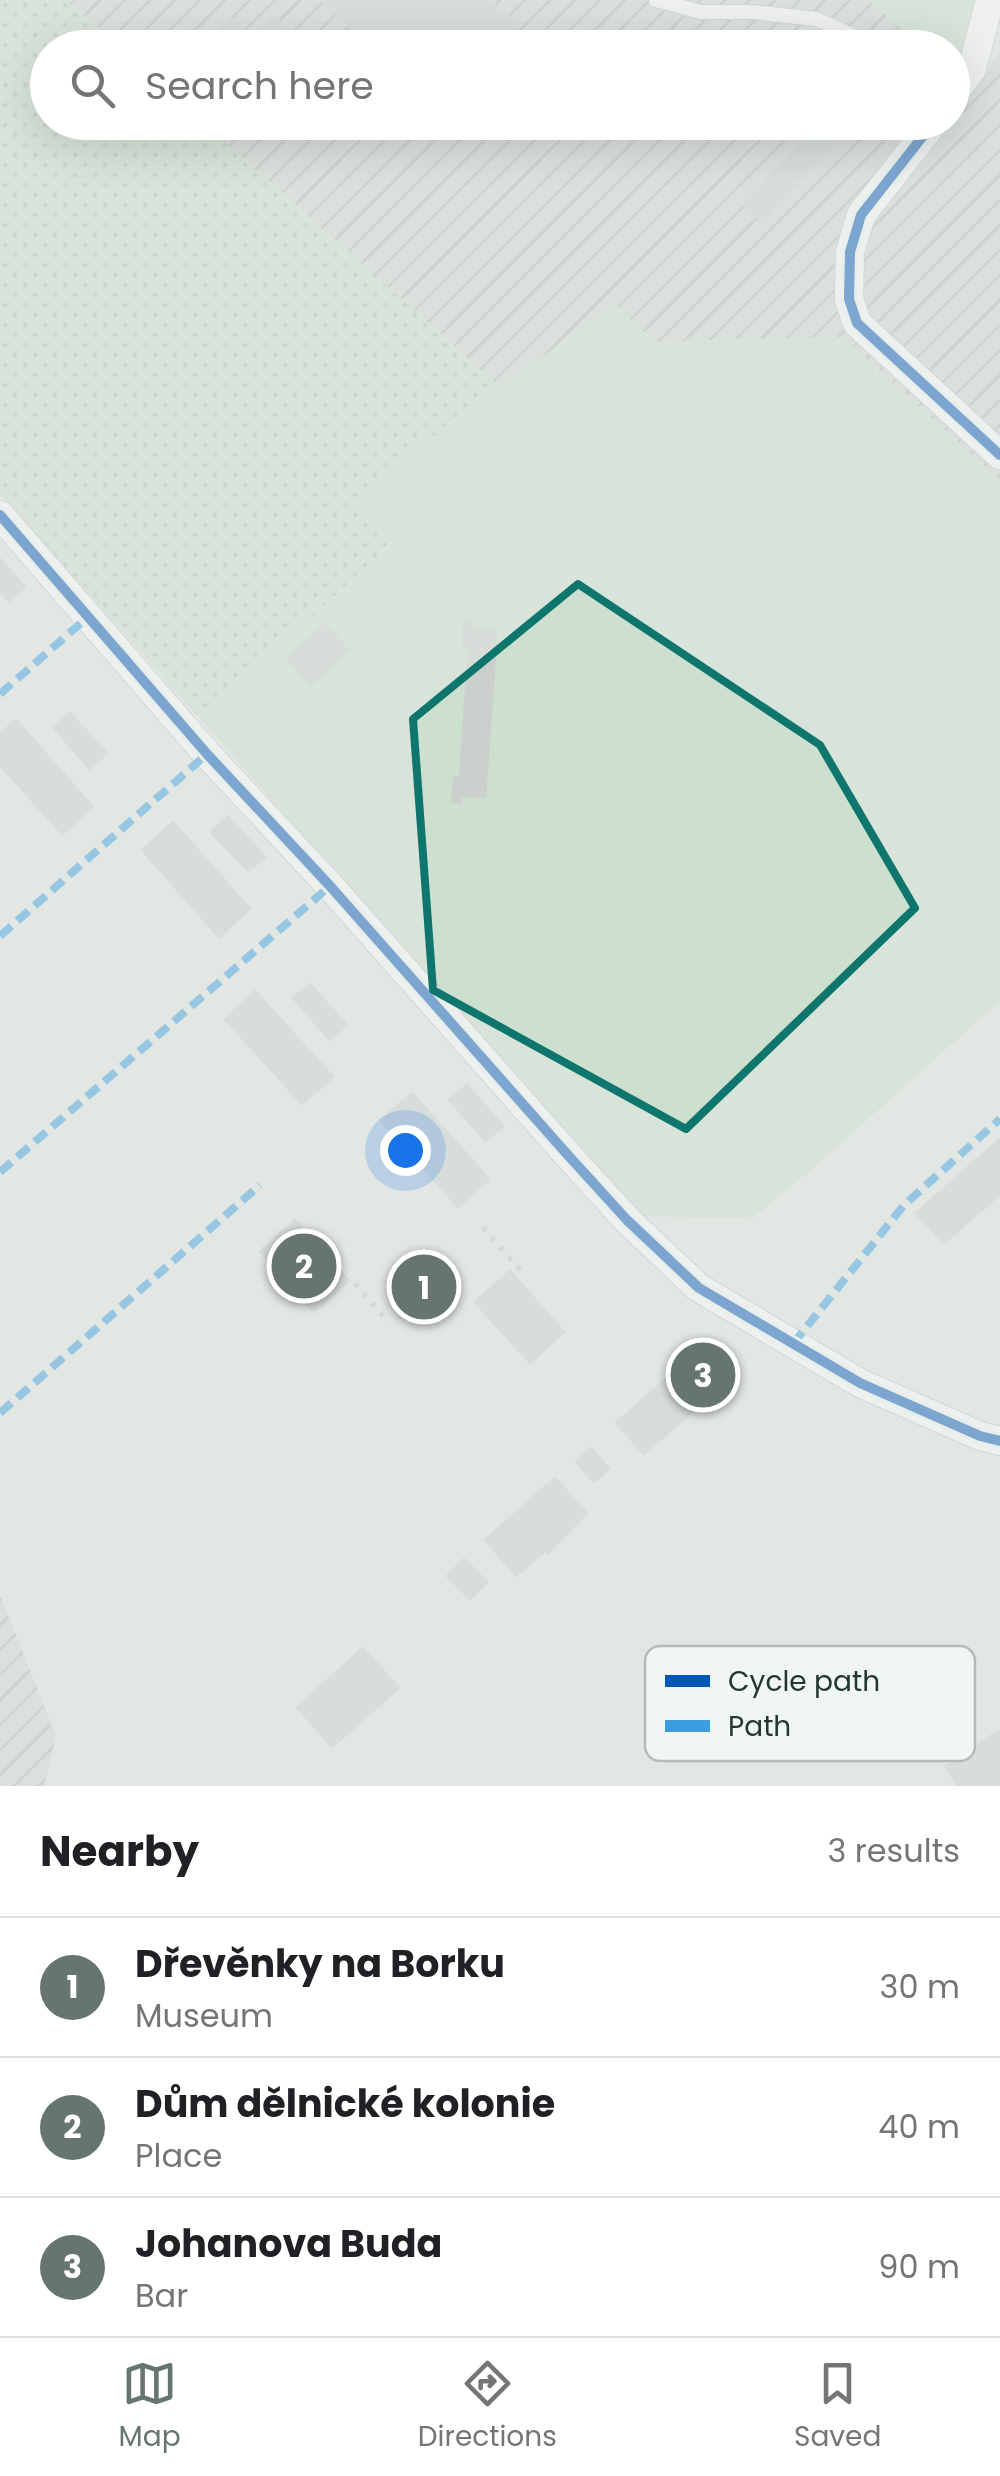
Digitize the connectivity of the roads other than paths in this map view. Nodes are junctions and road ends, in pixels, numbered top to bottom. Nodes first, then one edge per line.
1 (656, 0) edge
2 (990, 0) edge
3 (840, 30) edge
4 (970, 71) edge
5 (920, 140) edge
6 (1000, 455) edge
7 (0, 515) edge
8 (1000, 1441) edge

1 - 3 lane
2 - 4 street
5 - 6 street
7 - 8 street

